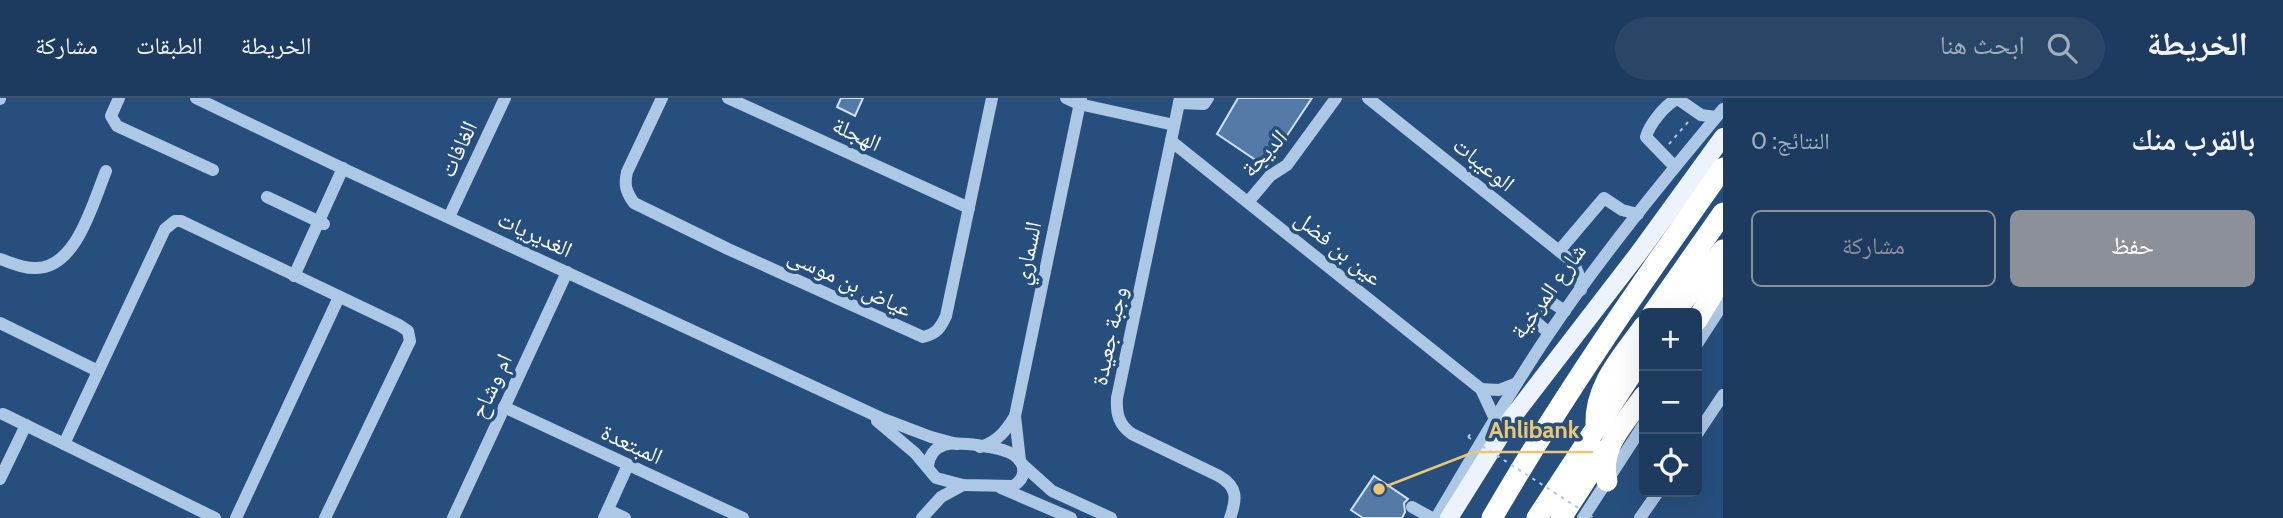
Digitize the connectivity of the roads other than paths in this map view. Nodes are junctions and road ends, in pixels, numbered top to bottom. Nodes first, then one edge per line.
1 (119, 98) edge
2 (196, 98) edge
3 (505, 98) edge
4 (662, 98) edge
5 (728, 98) edge
6 (992, 98) edge
7 (1066, 98) edge
8 (1208, 98) edge
9 (1336, 98) edge
10 (1368, 98) edge
11 (1080, 101) edge
12 (1179, 101) edge
13 (1720, 113) edge
14 (1174, 125) junction
15 (1723, 137) edge
16 (1171, 141) junction
17 (1671, 163) junction
18 (1723, 168) edge
19 (213, 170) dead end
20 (346, 170) junction
21 (106, 171) dead end
22 (267, 197) dead end
23 (1248, 202) junction
24 (969, 208) junction
25 (1638, 214) junction
26 (1723, 214) edge
27 (449, 218) junction
28 (321, 223) junction
29 (1723, 250) edge
30 (1559, 251) junction
31 (0, 259) edge
32 (1603, 260) junction
33 (1574, 263) junction
34 (567, 272) junction
35 (297, 277) junction
36 (1723, 277) edge
37 (1581, 290) junction
38 (339, 297) junction
39 (1723, 304) edge
40 (1657, 308) edge
41 (1678, 308) edge
42 (1565, 311) junction
43 (1702, 312) edge
44 (0, 323) edge
45 (1549, 333) junction
46 (1639, 333) edge
47 (1702, 336) edge
48 (1639, 362) edge
49 (99, 371) junction
50 (1517, 383) junction
51 (1480, 389) junction
52 (1723, 395) edge
53 (1639, 403) edge
54 (857, 406) junction
55 (504, 407) junction
56 (3, 414) dead end
57 (1015, 416) junction
58 (1494, 417) junction
59 (26, 425) junction
60 (1596, 426) junction
61 (1702, 426) edge
62 (1639, 432) edge
63 (64, 444) junction
64 (957, 444) junction
65 (1609, 444) junction
66 (980, 447) junction
67 (1022, 463) junction
68 (628, 465) junction
69 (928, 466) junction
70 (0, 479) edge
71 (1607, 481) junction
72 (962, 485) junction
73 (998, 487) junction
74 (1655, 497) edge
75 (1412, 507) dead end
76 (606, 514) edge
77 (215, 518) edge
78 (236, 518) edge
79 (325, 518) edge
80 (453, 518) edge
81 (625, 518) edge
82 (743, 518) edge
83 (922, 518) edge
84 (1071, 518) edge
85 (1111, 518) edge
86 (1230, 518) edge
87 (1434, 518) edge
88 (1450, 518) edge
89 (1492, 518) edge
90 (1537, 518) edge
91 (1561, 518) edge
92 (1583, 518) edge
93 (1640, 518) edge

1 - 19 street
2 - 20 street, الغديريات
3 - 27 street, الغافات
4 - 24 street, عياض بن موسى
5 - 24 street, الهجلة
6 - 24 street, عياض بن موسى
7 - 11 street
8 - 12 street
9 - 23 street, الديحة
10 - 30 street, الوعيبات
11 - 14 street
11 - 57 street, السماري
12 - 14 street, وجبة جعيدة
13 - 17 street, شارع المرخية
13 - 17 street
14 - 16 street, وجبة جعيدة
15 - 88 main road, شارع المرخية
16 - 23 street, عين بن فضل
16 - 86 street, وجبة جعيدة
17 - 25 street, شارع المرخية
18 - 89 highway
20 - 27 street, الغديريات
20 - 28 street
21 - 31 street
22 - 28 street
23 - 51 street, عين بن فضل
25 - 30 street
25 - 32 street, شارع المرخية
26 - 40 highway
27 - 34 street, الغديريات
28 - 35 street
29 - 41 highway
30 - 33 street, الوعيبات
32 - 33 street
32 - 37 street, شارع المرخية
33 - 37 street
34 - 54 street, الغديريات
34 - 55 street, ام وشاح
35 - 38 street
35 - 49 street
36 - 43 highway
37 - 42 street, شارع المرخية
38 - 78 street
38 - 79 street
39 - 47 street
42 - 45 street, شارع المرخية
42 - 45 street
44 - 49 street
45 - 50 street, شارع المرخية
46 - 60 highway
48 - 60 highway
49 - 63 street
50 - 51 street
50 - 58 street, شارع المرخية
51 - 58 street, عين بن فضل
52 - 61 street
53 - 65 highway
54 - 64 street, الغديريات
54 - 69 street, الغديريات
55 - 68 street, المبتعدة
55 - 80 street, ام وشاح
56 - 59 street
57 - 66 street, السماري
57 - 67 street, السماري
58 - 87 street, شارع المرخية
59 - 63 street
59 - 70 street
60 - 90 highway
62 - 71 street
63 - 77 street
64 - 66 street, الغديريات
64 - 69 street
65 - 71 highway
65 - 91 highway
66 - 67 street, الغديريات
67 - 73 street
67 - 85 street
68 - 76 street
68 - 82 street, المبتعدة
69 - 72 street, الغديريات
71 - 92 street
72 - 73 street
72 - 83 street
73 - 84 street
74 - 93 street
75 - 87 street
76 - 81 street

